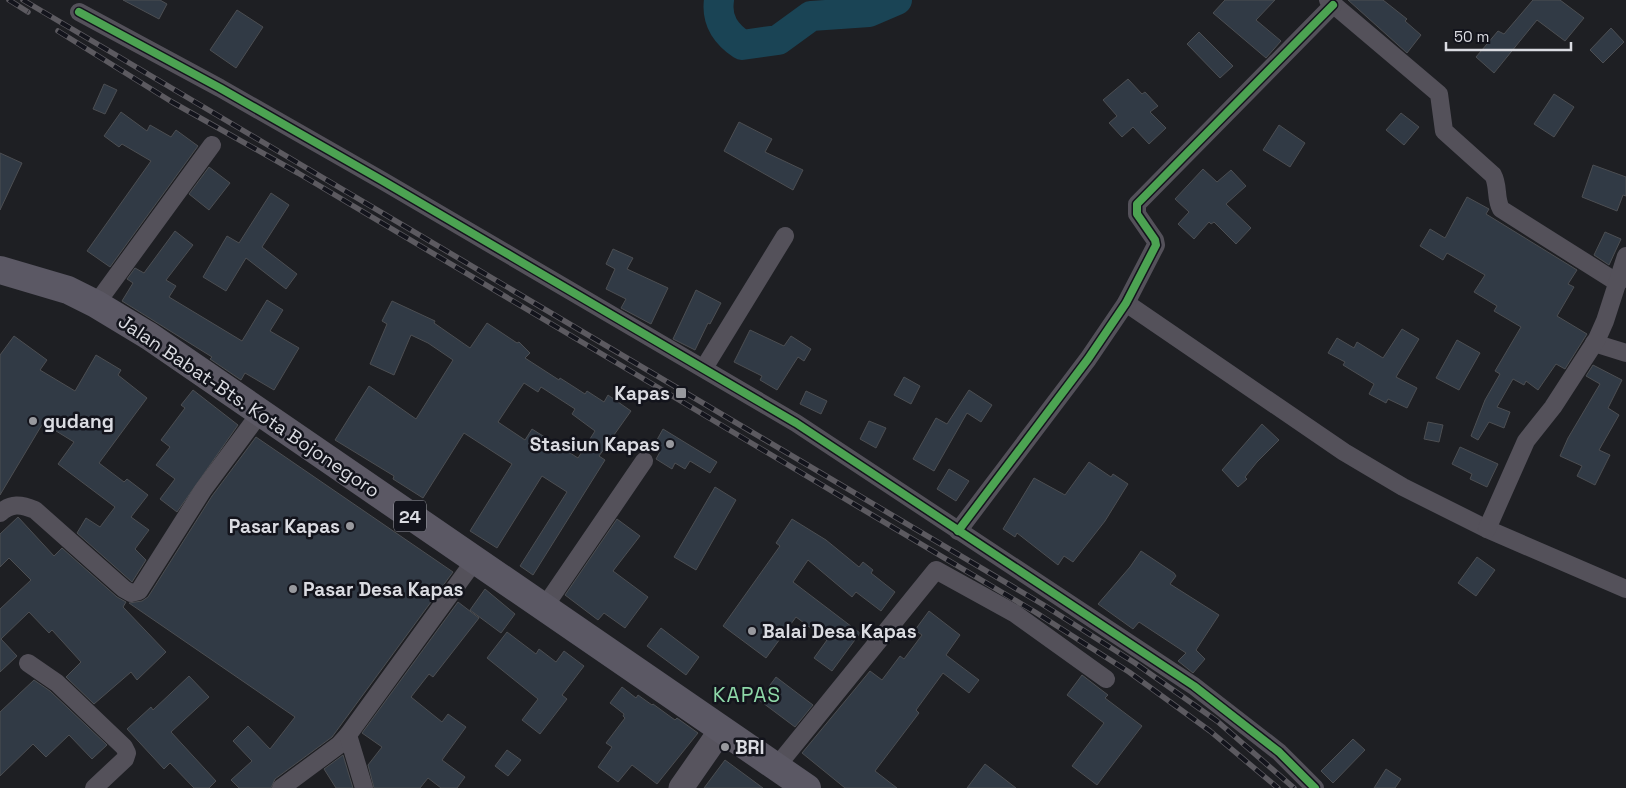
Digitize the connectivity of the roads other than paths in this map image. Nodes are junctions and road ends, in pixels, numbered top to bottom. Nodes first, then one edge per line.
1 (1330, 2) edge
2 (79, 12) dead end
3 (212, 144) dead end
4 (785, 236) dead end
5 (1626, 256) edge
6 (0, 270) edge
7 (1618, 283) junction
8 (1126, 303) junction
9 (96, 304) junction
10 (1594, 343) junction
11 (1626, 353) edge
12 (704, 368) junction
13 (260, 413) junction
14 (644, 461) dead end
15 (0, 513) edge
16 (1487, 529) junction
17 (958, 531) junction
18 (475, 560) junction
19 (1626, 590) edge
20 (545, 606) junction
21 (28, 663) dead end
22 (1106, 678) dead end
23 (722, 729) junction
24 (348, 735) junction
25 (777, 766) junction
26 (94, 788) edge
27 (281, 788) edge
28 (364, 788) edge
29 (681, 788) edge
30 (807, 788) edge
31 (1315, 788) edge

1 - 7 street
1 - 8 street
2 - 12 street
3 - 9 street
4 - 12 street
5 - 7 street
6 - 9 highway, Jalan Babat-Bts. Kota Bojonegoro / 24
7 - 10 street
8 - 16 street
8 - 17 street
9 - 13 highway, Jalan Babat-Bts. Kota Bojonegoro / 24
10 - 11 street
10 - 16 street
12 - 17 street
13 - 15 street
13 - 18 highway, Jalan Babat-Bts. Kota Bojonegoro / 24
14 - 20 street
16 - 19 street
17 - 31 street
18 - 20 highway, Jalan Babat-Bts. Kota Bojonegoro / 24
18 - 24 street
20 - 23 highway, Jalan Babat-Bts. Kota Bojonegoro / 24
21 - 26 street
22 - 25 street
23 - 25 highway, Jalan Babat-Bts. Kota Bojonegoro / 24
23 - 29 street
24 - 27 street
24 - 28 street
25 - 30 highway, Jalan Babat-Bts. Kota Bojonegoro / 24

